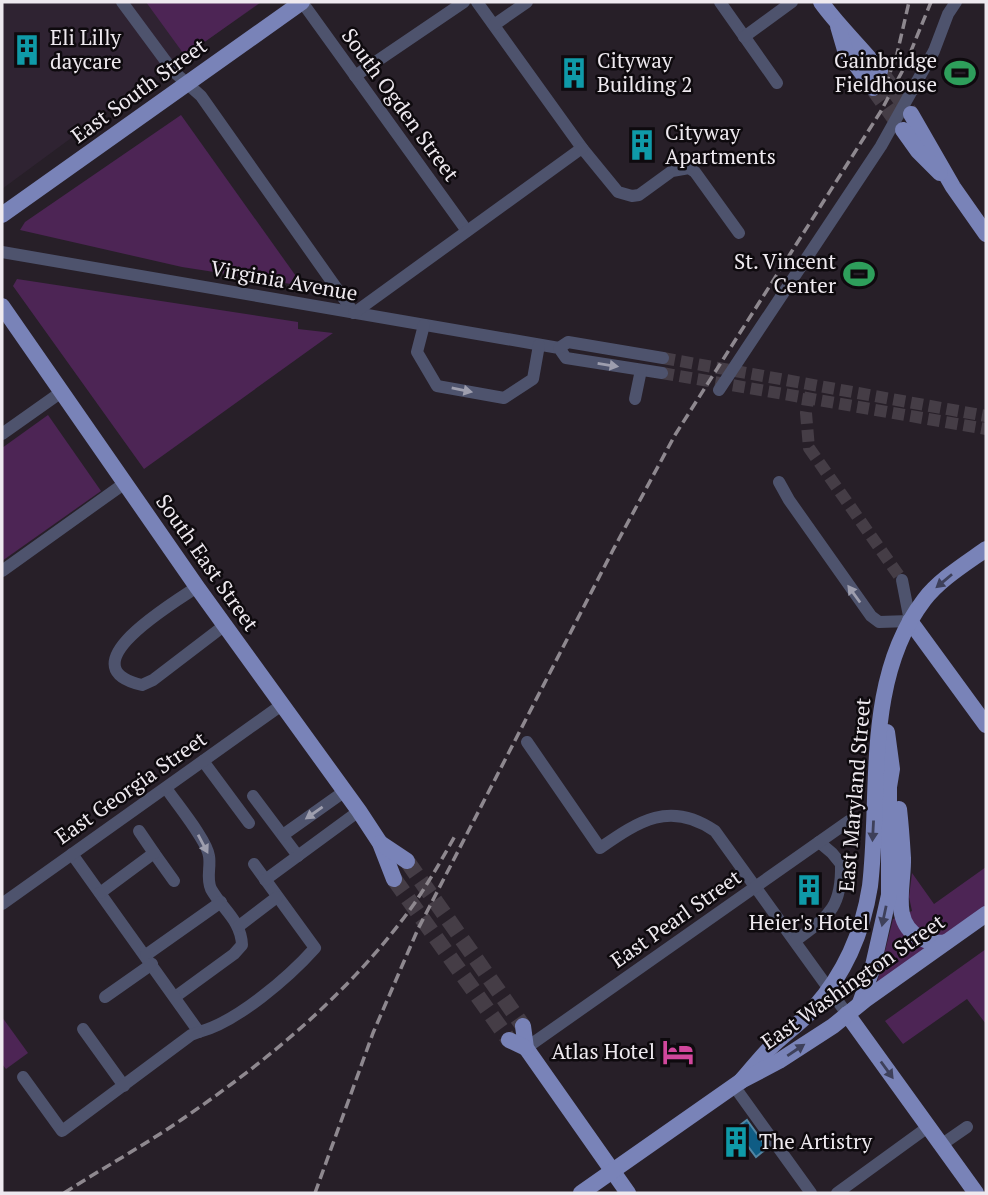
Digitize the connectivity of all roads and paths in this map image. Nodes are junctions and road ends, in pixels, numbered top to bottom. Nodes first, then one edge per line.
1 (122, 2) edge
2 (302, 2) edge
3 (464, 2) edge
4 (477, 2) edge
5 (527, 2) edge
6 (720, 2) edge
7 (792, 2) edge
8 (821, 2) edge
9 (956, 2) edge
10 (494, 25) junction
11 (838, 26) junction
12 (744, 37) junction
13 (880, 71) tunnel mouth
14 (355, 76) junction
15 (186, 83) junction
16 (777, 83) dead end
17 (873, 88) tunnel mouth
18 (911, 114) tunnel mouth
19 (903, 130) tunnel mouth
20 (582, 148) junction
21 (953, 187) junction
22 (2, 215) edge
23 (467, 231) junction
24 (739, 233) dead end
25 (986, 234) edge
26 (2, 252) edge
27 (2, 306) edge
28 (354, 313) junction
29 (424, 325) junction
30 (539, 345) junction
31 (559, 348) junction
32 (663, 358) tunnel mouth
33 (641, 370) junction
34 (662, 373) tunnel mouth
35 (719, 390) dead end
36 (60, 393) junction
37 (635, 399) dead end
38 (2, 434) edge
39 (779, 482) dead end
40 (125, 483) junction
41 (986, 550) edge
42 (2, 571) edge
43 (902, 580) tunnel mouth
44 (197, 587) junction
45 (906, 616) junction
46 (225, 625) junction
47 (883, 702) junction
48 (283, 704) junction
49 (986, 725) edge
50 (527, 742) dead end
51 (203, 761) junction
52 (892, 769) junction
53 (166, 788) junction
54 (345, 791) junction
55 (253, 796) dead end
56 (359, 811) junction
57 (849, 821) dead end
58 (249, 823) dead end
59 (139, 831) dead end
60 (283, 835) junction
61 (819, 842) junction
62 (380, 843) junction
63 (155, 853) junction
64 (72, 854) junction
65 (298, 856) junction
66 (407, 861) tunnel mouth
67 (254, 864) dead end
68 (394, 878) tunnel mouth
69 (265, 880) junction
70 (174, 881) dead end
71 (756, 886) junction
72 (100, 893) junction
73 (277, 897) junction
74 (221, 902) junction
75 (2, 904) edge
76 (986, 914) edge
77 (239, 926) junction
78 (795, 941) junction
79 (946, 942) junction
80 (149, 960) junction
81 (829, 989) junction
82 (105, 997) dead end
83 (175, 997) junction
84 (847, 1014) junction
85 (523, 1026) tunnel mouth
86 (83, 1029) dead end
87 (199, 1032) junction
88 (509, 1040) tunnel mouth
89 (526, 1048) junction
90 (23, 1077) dead end
91 (738, 1083) junction
92 (124, 1086) junction
93 (928, 1126) junction
94 (967, 1127) dead end
95 (941, 1145) junction
96 (611, 1171) junction
97 (581, 1193) edge
98 (628, 1193) edge
99 (811, 1193) edge
100 (837, 1193) edge
101 (976, 1193) edge

1 - 15 street
2 - 14 street, South Ogden Street
2 - 15 main road, East South Street
3 - 14 street
4 - 10 street
5 - 10 street
6 - 12 street
7 - 12 street
8 - 11 main road
9 - 35 street
10 - 20 street
11 - 13 main road
11 - 17 main road
12 - 16 street
14 - 23 street, South Ogden Street
15 - 22 main road, East South Street
15 - 28 street
18 - 21 main road
19 - 21 main road
20 - 23 street
20 - 24 street
21 - 25 main road
23 - 28 street
26 - 28 street, Virginia Avenue
27 - 36 main road, South East Street
28 - 29 street, Virginia Avenue
29 - 30 street, Virginia Avenue
29 -> 30 street
30 - 31 street, Virginia Avenue
31 - 32 street, Virginia Avenue
31 -> 33 street, Virginia Avenue
33 - 34 street, Virginia Avenue
33 - 37 street
36 - 38 street
36 - 40 main road, South East Street
45 -> 39 street
40 - 42 street
40 - 44 main road, South East Street
41 -> 45 main road, East Maryland Street
43 - 45 street
44 - 46 main road, South East Street
44 - 46 street
45 - 47 main road, East Maryland Street
45 - 49 main road
46 - 48 main road, South East Street
47 - 52 main road
47 -> 81 main road, East Maryland Street
48 - 51 street, East Georgia Street
48 - 54 main road, South East Street
50 - 71 street
51 - 53 street, East Georgia Street
51 - 58 street
52 - 79 main road
52 -> 84 main road
53 - 64 street, East Georgia Street
53 -> 74 street
54 - 56 main road, South East Street
54 -> 60 street
55 - 60 street
56 - 62 main road, South East Street
56 - 65 street
57 - 61 street, East Pearl Street
59 - 63 street
60 - 65 street
61 - 71 street, East Pearl Street
61 - 78 street
62 - 66 main road, South East Street
62 - 68 main road, South East Street
63 - 70 street
63 - 72 street
64 - 72 street
64 - 75 street, East Georgia Street
65 - 69 street
67 - 69 street
69 - 73 street
71 - 78 street
71 - 89 street, East Pearl Street
72 - 80 street
73 - 77 street
73 - 87 street
74 - 77 street
74 - 80 street
76 - 79 main road, East Washington Street
77 - 83 street
78 - 81 street
79 - 84 main road, East Washington Street
80 - 82 street
80 - 83 street
81 - 84 street
81 - 91 main road, East Washington Street
83 - 87 street
91 -> 84 main road, East Washington Street
84 -> 93 main road
85 - 89 main road
86 - 92 street
87 - 92 street
88 - 89 main road
89 - 96 main road
90 - 92 street
91 - 96 main road, East Washington Street
91 - 99 street
93 - 95 main road
93 - 100 street
94 - 95 street
95 - 101 main road
96 - 97 main road, East Washington Street
96 - 98 main road

